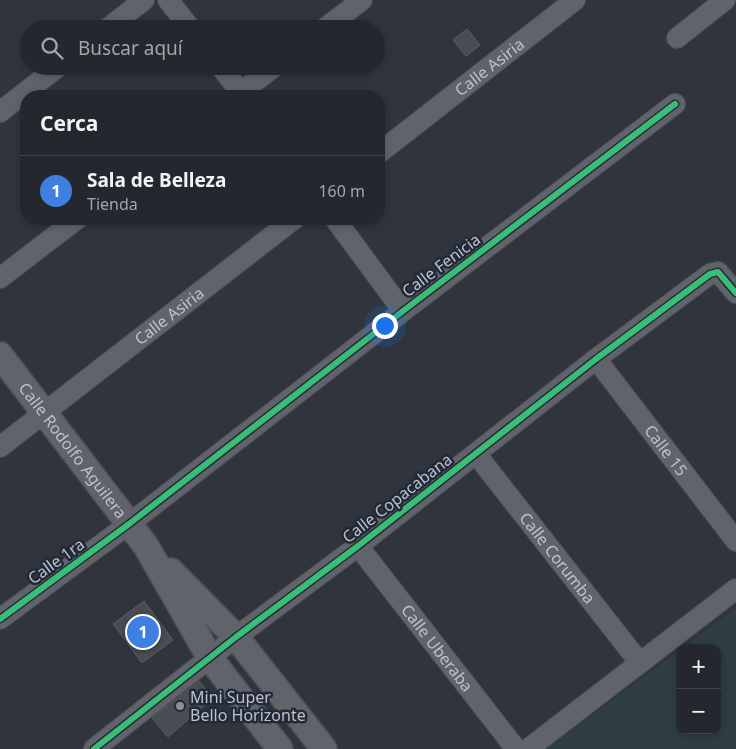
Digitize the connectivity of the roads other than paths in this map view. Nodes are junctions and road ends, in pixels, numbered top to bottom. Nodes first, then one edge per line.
1 (144, 0) edge
2 (168, 0) edge
3 (362, 0) edge
4 (575, 0) edge
5 (726, 0) edge
6 (118, 20) edge
7 (184, 20) edge
8 (336, 20) edge
9 (677, 38) dead end
10 (47, 75) edge
11 (227, 75) edge
12 (265, 75) edge
13 (28, 90) edge
14 (237, 90) edge
15 (247, 90) edge
16 (20, 96) edge
17 (675, 104) dead end
18 (0, 112) edge
19 (385, 148) edge
20 (69, 225) edge
21 (286, 225) edge
22 (339, 225) edge
23 (0, 278) edge
24 (736, 293) edge
25 (403, 311) junction
26 (0, 355) edge
27 (596, 359) junction
28 (45, 412) junction
29 (0, 447) edge
30 (476, 454) junction
31 (129, 524) junction
32 (736, 541) edge
33 (146, 546) junction
34 (358, 546) junction
35 (736, 589) edge
36 (0, 619) edge
37 (236, 637) junction
38 (210, 658) junction
39 (640, 663) junction
40 (94, 749) edge
41 (280, 749) edge
42 (324, 749) edge
43 (516, 749) edge
44 (528, 749) edge

1 - 6 street
2 - 7 street
3 - 8 street
4 - 19 street, Calle Asiria
5 - 9 street
10 - 13 street
11 - 14 street
12 - 15 street
16 - 18 street
17 - 25 street, Calle Fenicia
20 - 23 street
21 - 28 street, Calle Asiria
22 - 25 street
24 - 27 street, Calle Copacabana
25 - 31 street, Calle Fenicia
26 - 28 street, Calle Rodolfo Aguilera
27 - 30 street, Calle Copacabana
27 - 32 street, Calle 15
28 - 29 street, Calle Asiria
28 - 31 street, Calle Rodolfo Aguilera
30 - 34 street, Calle Copacabana
30 - 39 street, Calle Corumba
31 - 33 street, Calle Rodolfo Aguilera
31 - 36 street, Calle 1ra
33 - 37 street, Calle Rodolfo Aguilera
33 - 38 street, Calle Rodolfo Aguilera
34 - 37 street, Calle Copacabana
34 - 43 street, Calle Uberaba
35 - 39 street
37 - 38 street, Calle Copacabana
37 - 42 street, Calle Rodolfo Aguilera
38 - 40 street, Calle Copacabana
38 - 41 street, Calle Rodolfo Aguilera
39 - 44 street

